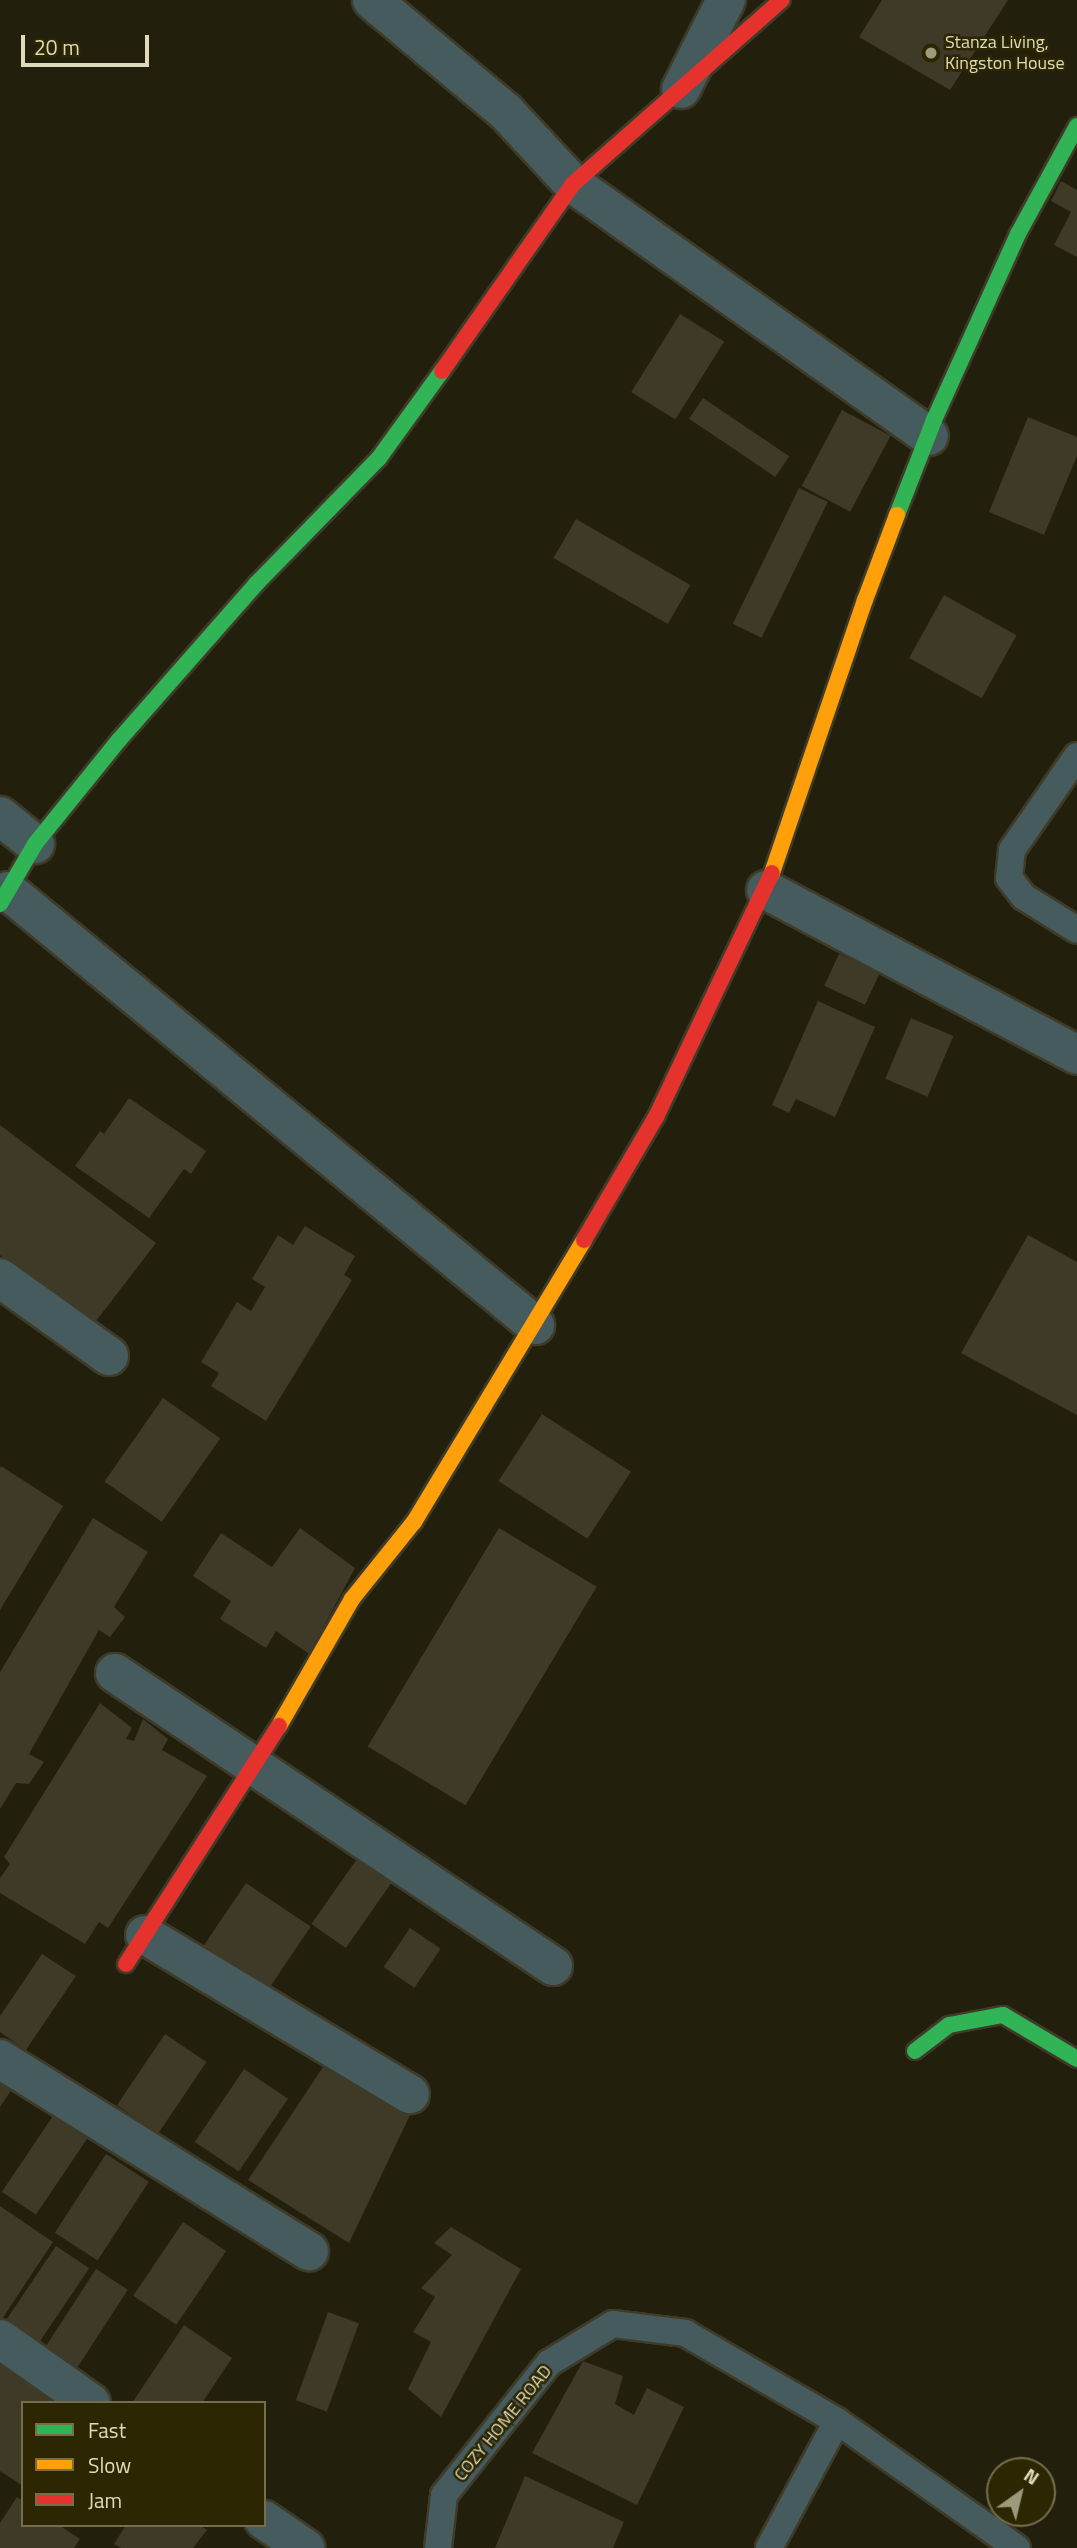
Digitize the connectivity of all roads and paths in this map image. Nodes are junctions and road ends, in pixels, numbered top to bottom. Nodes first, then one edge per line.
1 (372, 0) edge
2 (726, 0) edge
3 (782, 0) edge
4 (680, 90) junction
5 (1073, 144) edge
6 (573, 184) junction
7 (929, 436) junction
8 (1077, 757) edge
9 (0, 816) edge
10 (36, 844) junction
11 (766, 890) junction
12 (4, 897) edge
13 (1077, 930) edge
14 (1077, 1055) edge
15 (0, 1278) edge
16 (536, 1325) junction
17 (109, 1356) dead end
18 (115, 1673) dead end
19 (253, 1766) junction
20 (136, 1949) joint
21 (552, 1966) dead end
22 (915, 2051) dead end
23 (0, 2059) edge
24 (1077, 2060) edge
25 (410, 2094) dead end
26 (309, 2251) dead end
27 (0, 2339) edge
28 (88, 2401) edge
29 (837, 2421) junction
30 (266, 2522) edge
31 (305, 2548) edge
32 (439, 2548) edge
33 (769, 2548) edge
34 (1017, 2548) edge

1 - 6 street
2 - 4 street
3 - 4 street
4 - 6 street
5 - 7 street
6 - 7 street
6 - 10 street
7 - 11 street
8 - 13 lane
9 - 10 street
10 - 12 street
11 - 14 street
11 - 16 street
12 - 16 street
15 - 17 street
16 - 19 street
18 - 19 street
19 - 20 street
19 - 21 street
20 - 25 street
22 - 24 street
23 - 26 street
27 - 28 street
29 - 32 lane, COZY HOME ROAD
29 - 33 lane
29 - 34 lane, COZY HOME ROAD
30 - 31 street

